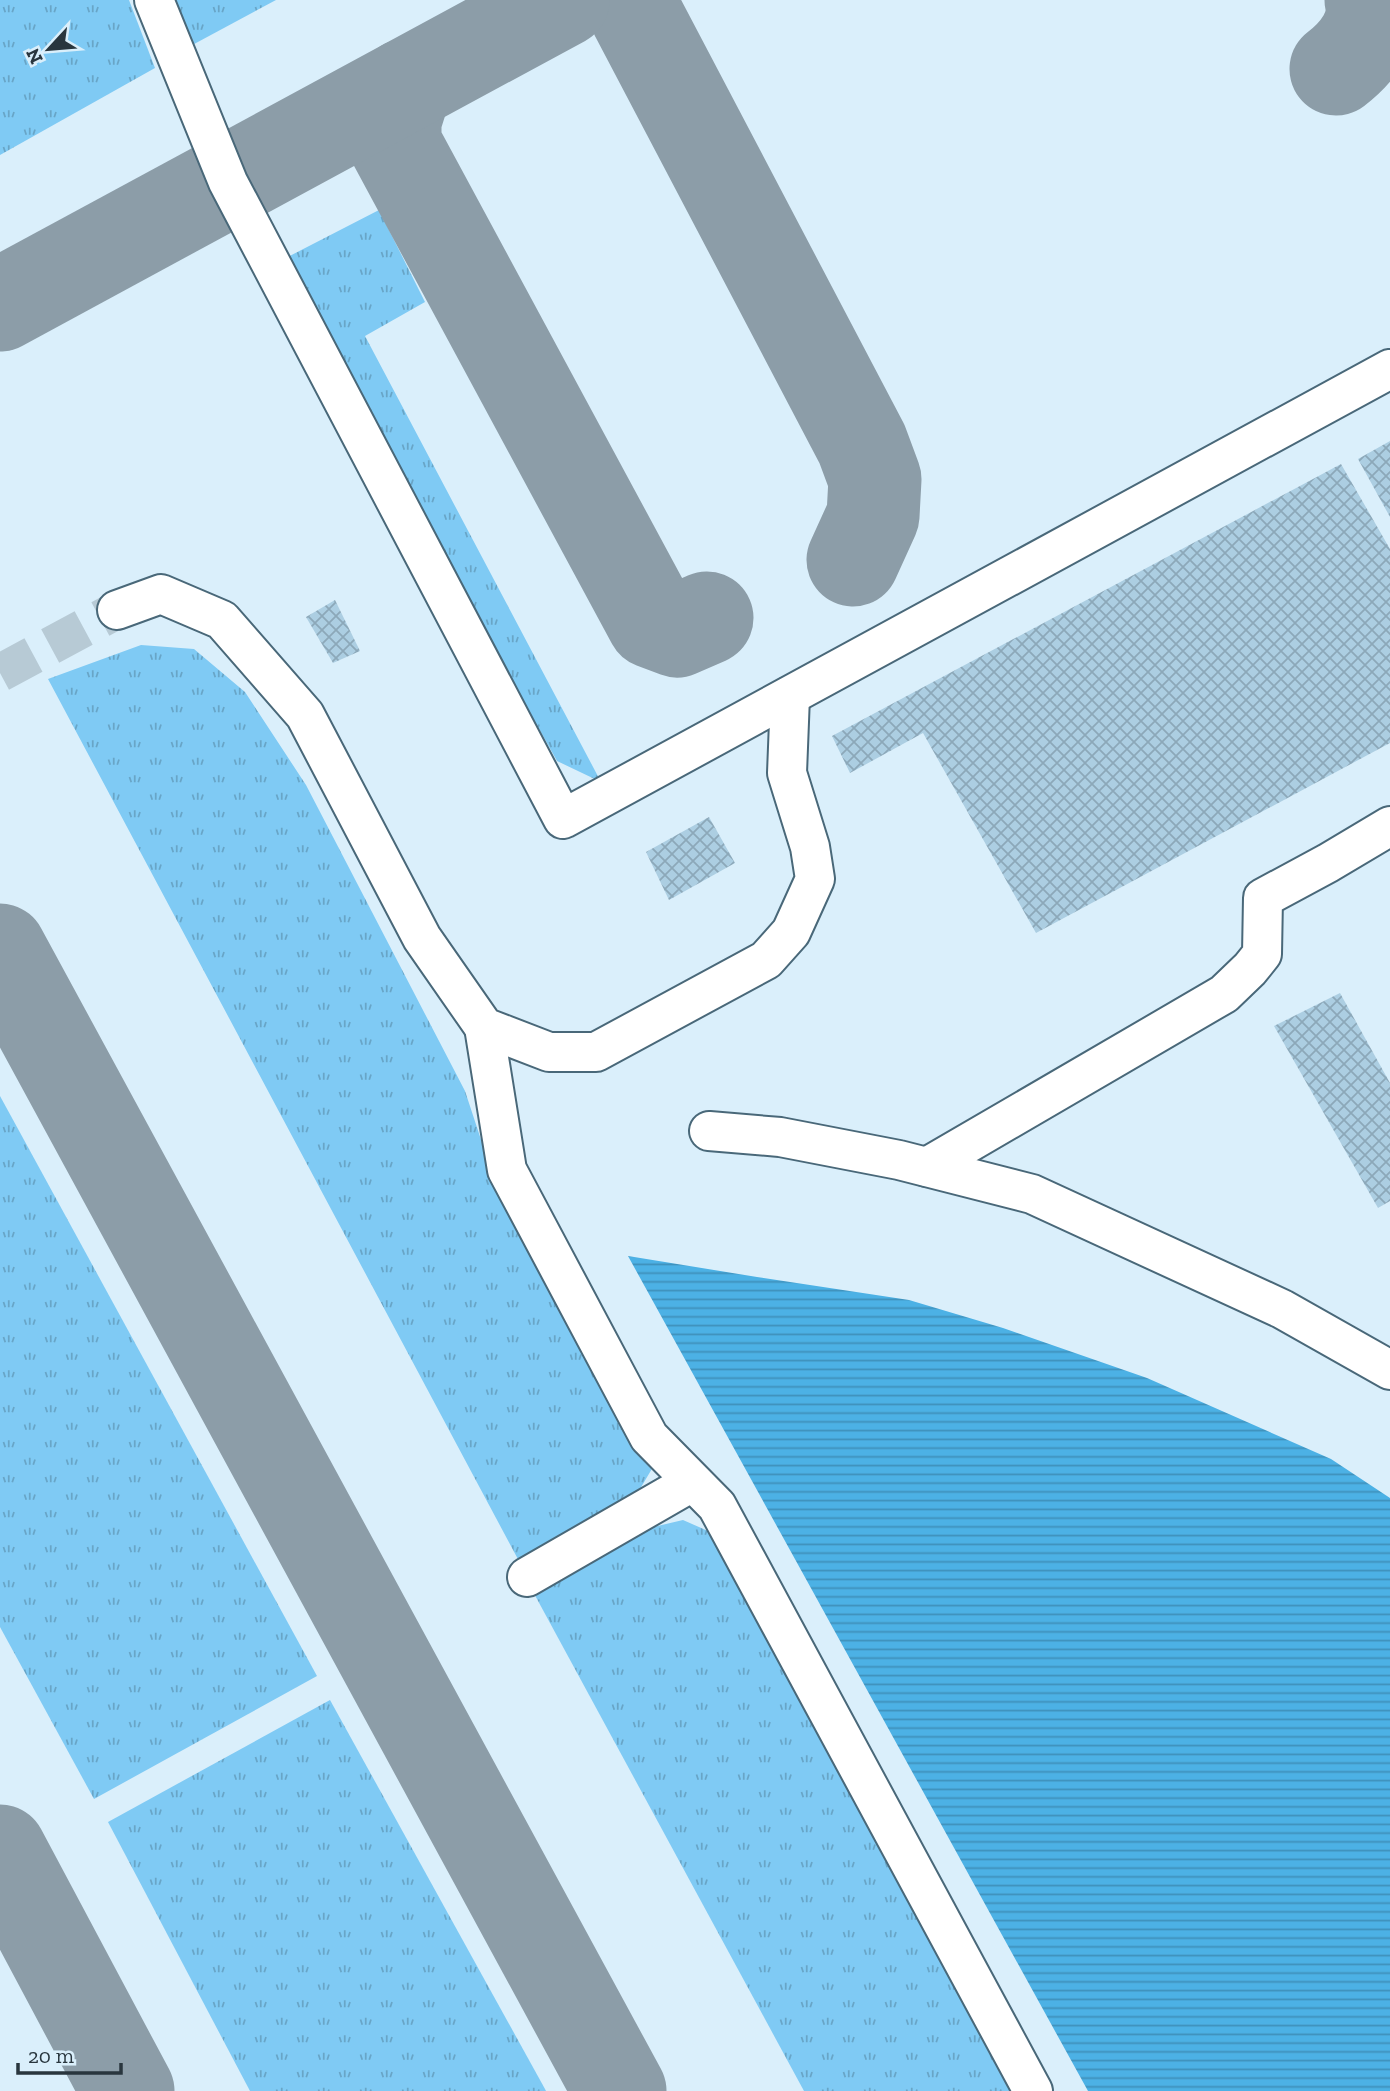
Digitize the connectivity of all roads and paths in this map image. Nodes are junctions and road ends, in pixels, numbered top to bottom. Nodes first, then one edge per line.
1 (154, 0) edge
2 (1390, 369) edge
3 (117, 610) tunnel mouth
4 (790, 696) junction
5 (1390, 827) edge
6 (485, 1027) junction
7 (709, 1131) dead end
8 (927, 1167) junction
9 (1390, 1370) edge
10 (692, 1482) junction
11 (527, 1577) dead end
12 (1033, 2091) edge

1 - 4 lane
2 - 4 lane
3 - 6 lane
4 - 6 lane
5 - 8 lane
6 - 10 lane
7 - 8 lane
8 - 9 lane
10 - 11 lane
10 - 12 lane

